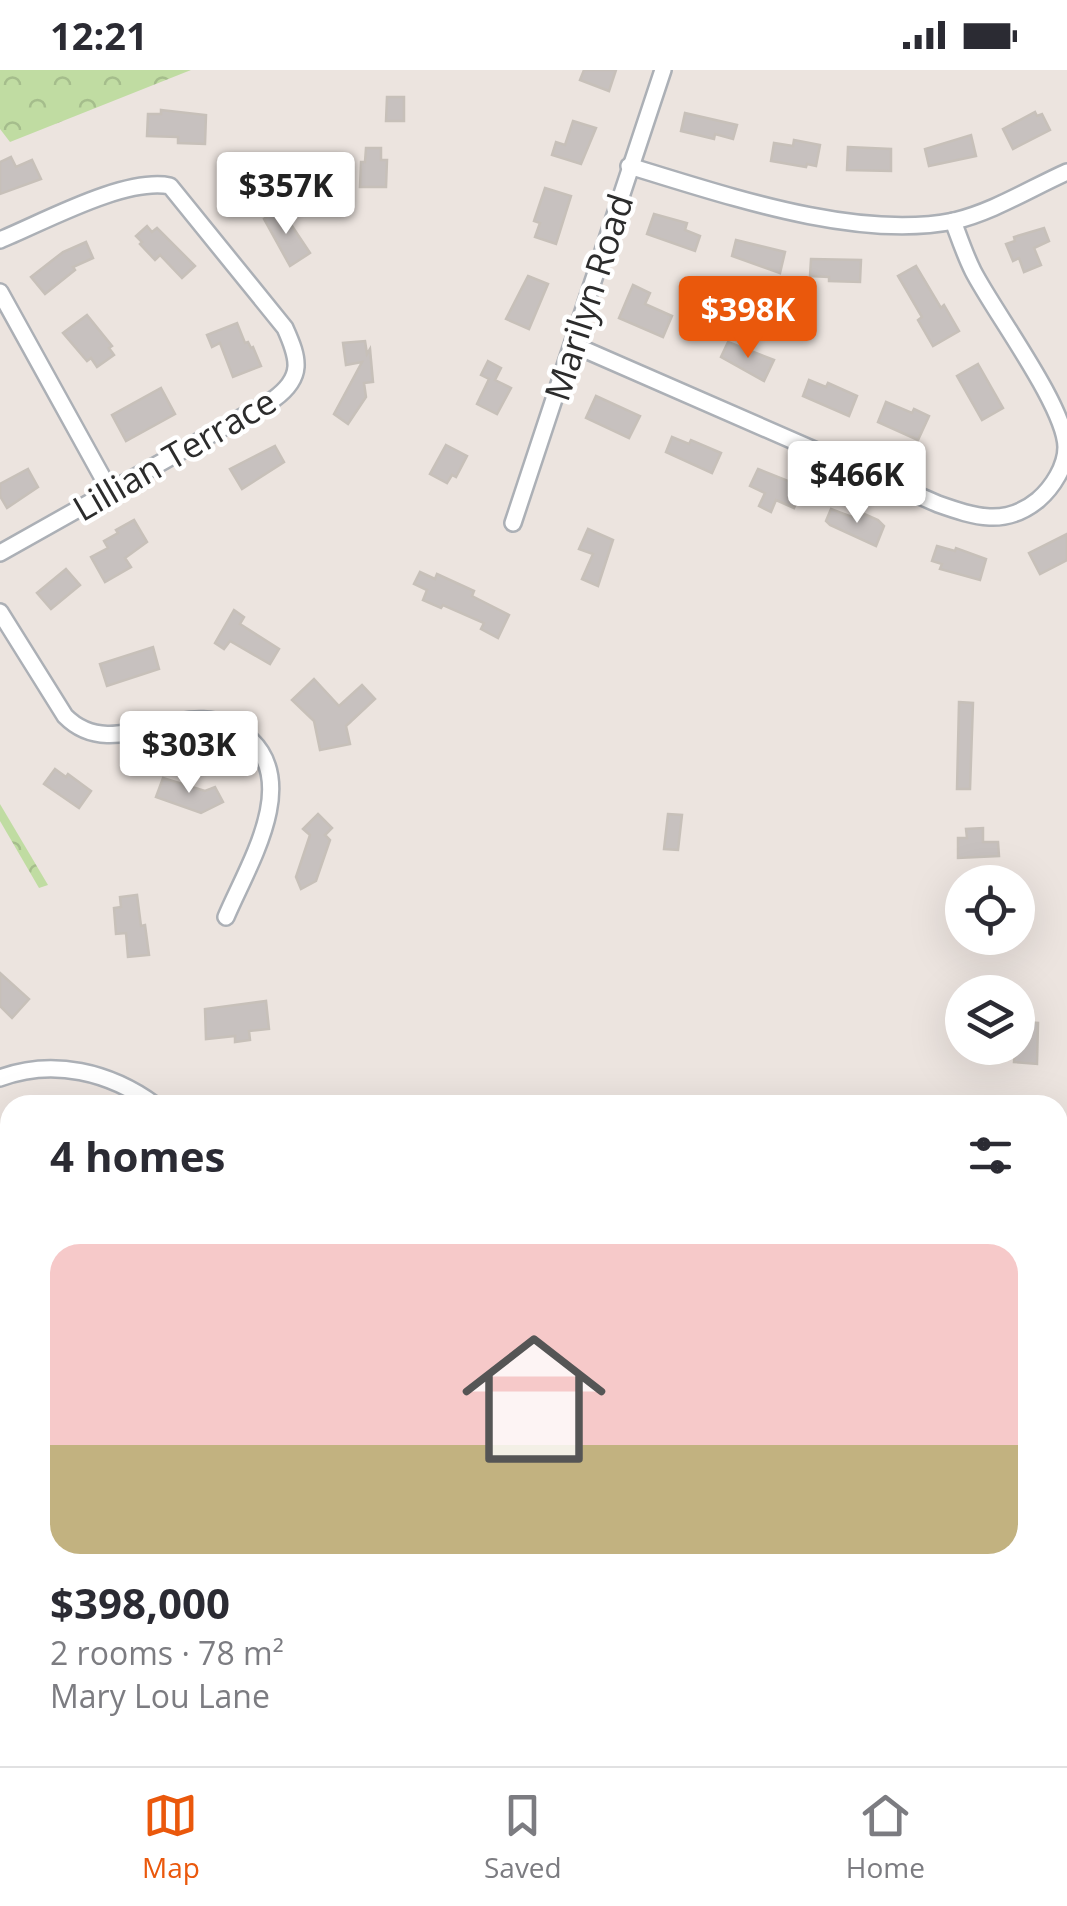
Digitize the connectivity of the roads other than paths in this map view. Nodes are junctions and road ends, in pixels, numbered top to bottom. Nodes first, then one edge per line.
1 (663, 70) edge
2 (629, 166) junction
3 (1067, 172) edge
4 (953, 221) junction
5 (0, 240) edge
6 (0, 292) edge
7 (574, 344) junction
8 (110, 491) junction
9 (512, 524) dead end
10 (0, 553) edge
11 (0, 612) edge
12 (226, 917) dead end
13 (0, 1078) edge
14 (141, 1095) edge

1 - 2 street, Marilyn Road
2 - 4 street
2 - 7 street, Marilyn Road
3 - 4 street
4 - 7 street
5 - 8 street, Lillian Terrace
6 - 8 street
7 - 9 street, Marilyn Road
8 - 10 street, Lillian Terrace
11 - 12 street
13 - 14 street

